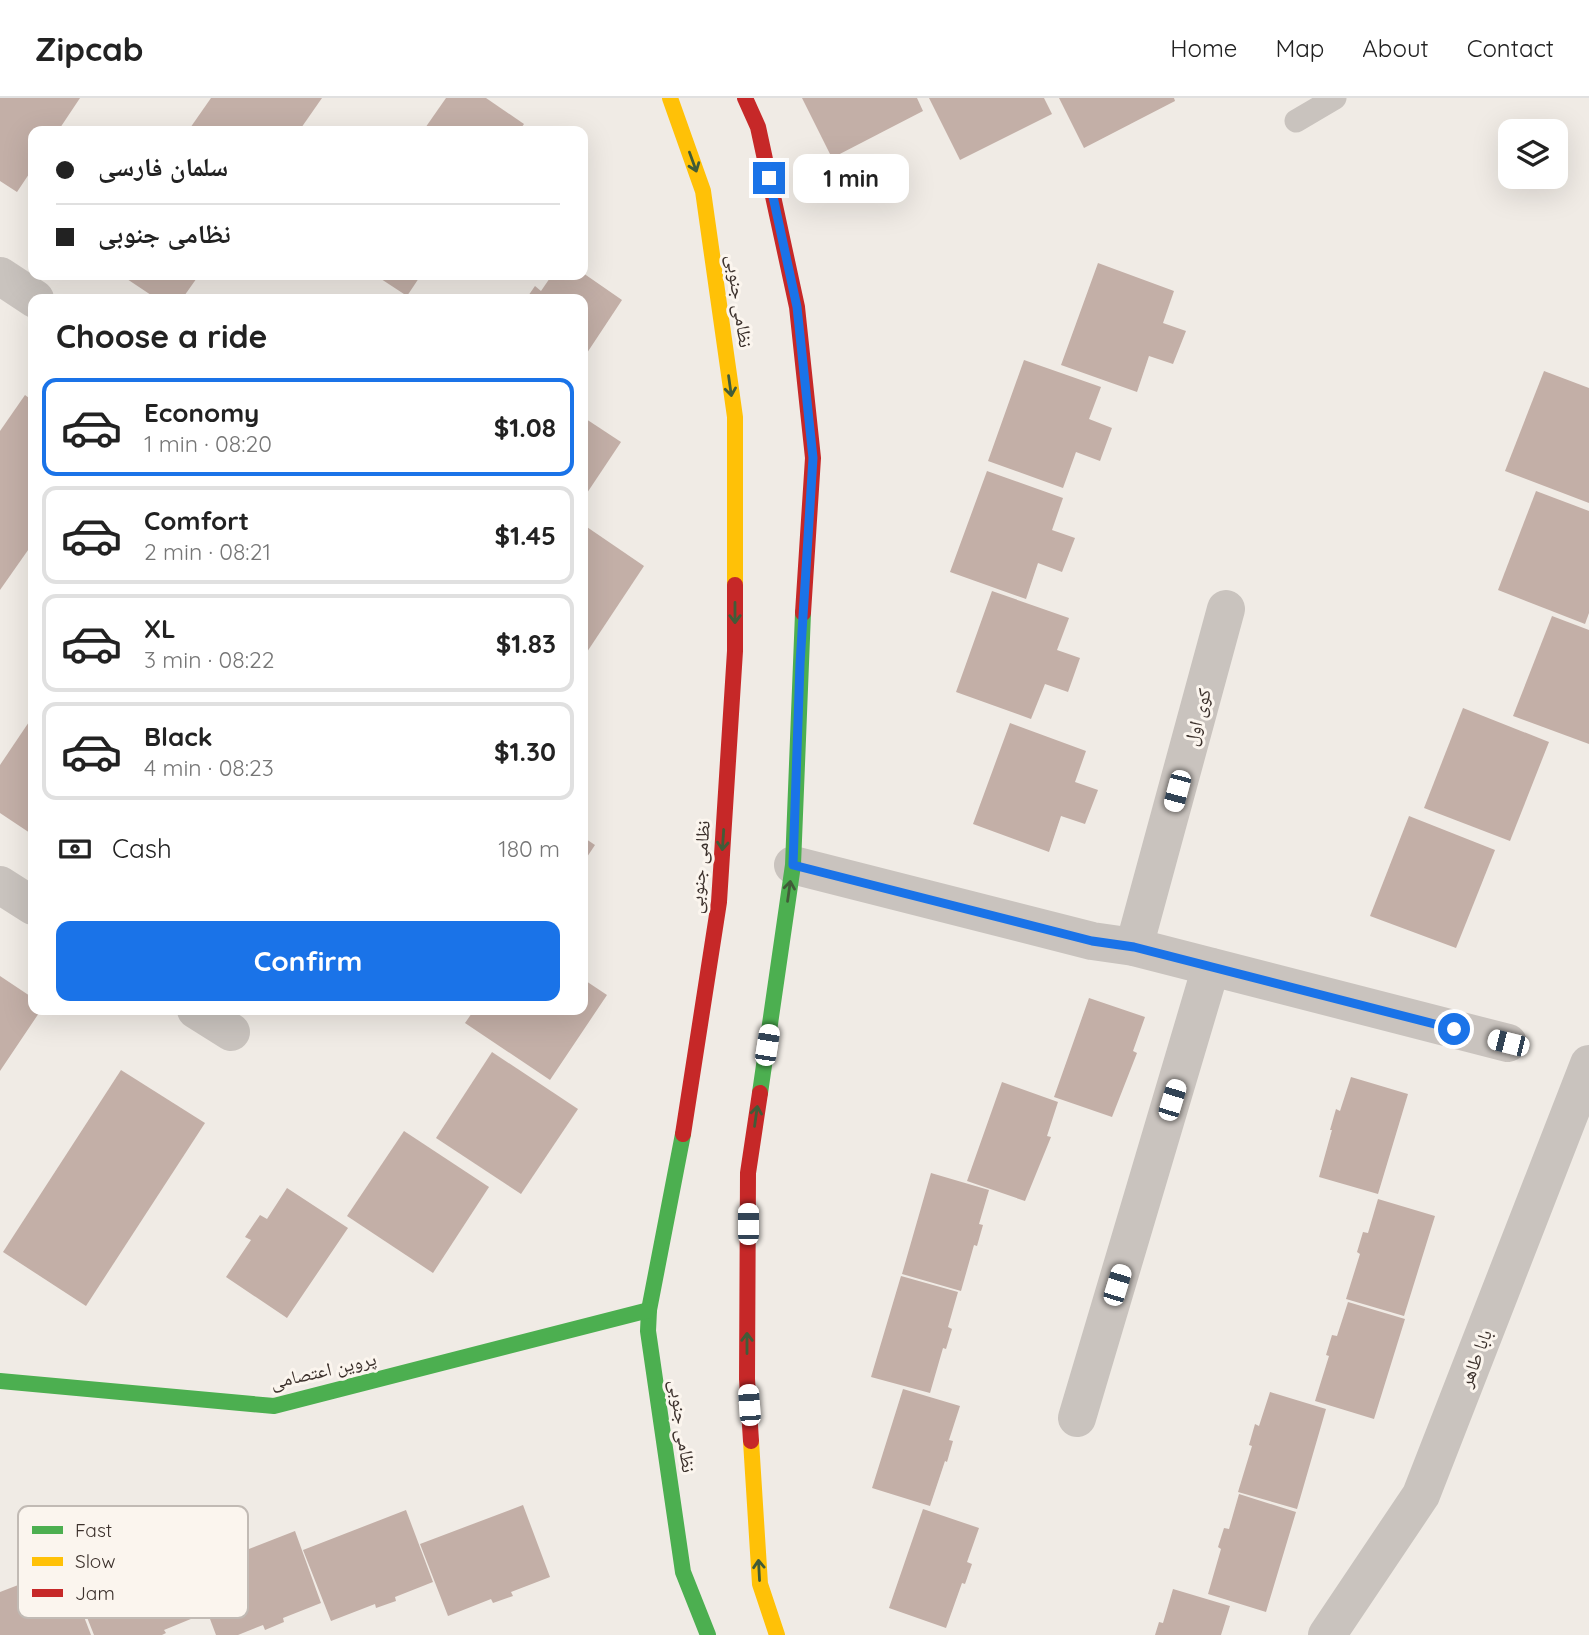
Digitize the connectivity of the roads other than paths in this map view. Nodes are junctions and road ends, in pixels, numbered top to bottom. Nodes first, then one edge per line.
1 (670, 98) edge
2 (745, 98) edge
3 (1335, 98) edge
4 (1296, 121) dead end
5 (0, 276) edge
6 (28, 294) edge
7 (1226, 609) dead end
8 (793, 865) junction
9 (0, 885) edge
10 (28, 903) edge
11 (1134, 947) junction
12 (1211, 967) junction
13 (204, 1015) edge
14 (231, 1032) dead end
15 (1508, 1043) dead end
16 (1589, 1064) edge
17 (649, 1310) junction
18 (0, 1381) edge
19 (1077, 1418) dead end
20 (708, 1635) edge
21 (777, 1635) edge
22 (1327, 1635) edge

1 -> 17 street, نظامی جنوبی
2 - 8 street
3 - 4 lane
5 - 6 street
7 - 11 street, کوی اول
8 - 11 street
21 -> 8 street
9 - 10 street
11 - 12 street
12 - 15 street
12 - 19 street
13 - 14 street
16 - 22 street, بابا طاهر
17 - 18 street, پروین اعتصامی
17 - 20 street, نظامی جنوبی

